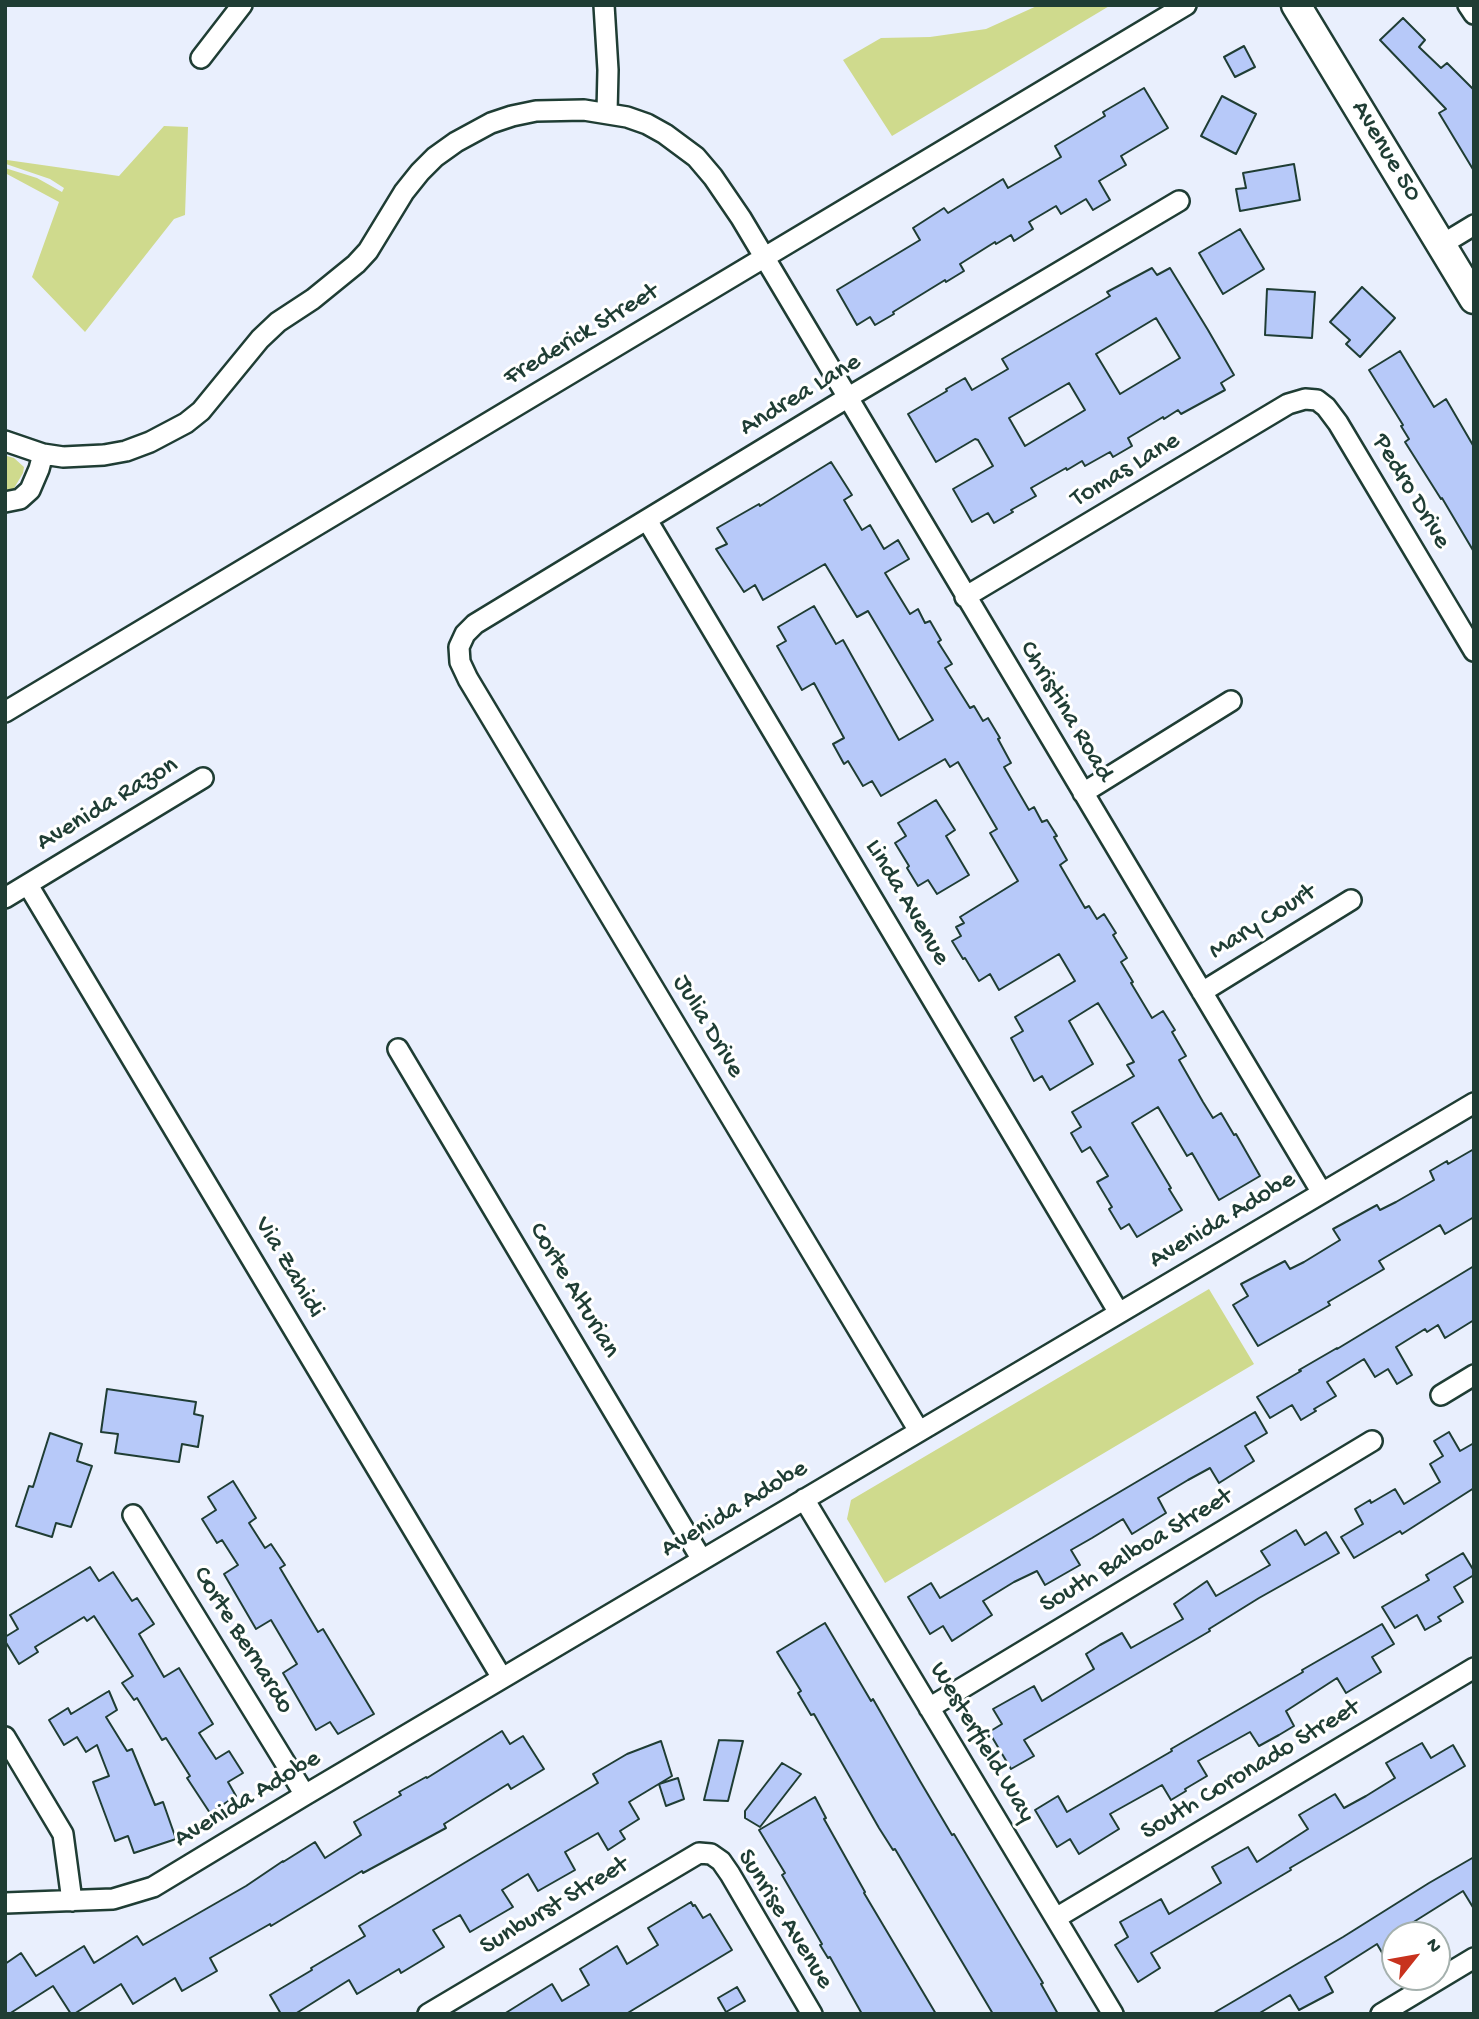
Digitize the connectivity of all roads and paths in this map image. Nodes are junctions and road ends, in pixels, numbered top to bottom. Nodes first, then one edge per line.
1 (242, 5) edge
2 (604, 5) edge
3 (1186, 5) edge
4 (1296, 5) edge
5 (1468, 5) edge
6 (1474, 14) edge
7 (201, 58) dead end
8 (607, 113) junction
9 (1179, 201) dead end
10 (1474, 225) edge
11 (1441, 245) junction
12 (764, 258) junction
13 (1474, 299) edge
14 (847, 398) junction
15 (1317, 400) joint
16 (5, 441) edge
17 (43, 454) junction
18 (5, 502) edge
19 (647, 520) junction
20 (965, 597) junction
21 (459, 647) joint
22 (1474, 651) edge
23 (1231, 701) dead end
24 (5, 712) edge
25 (203, 778) dead end
26 (1083, 793) junction
27 (28, 885) junction
28 (5, 898) edge
29 (1351, 900) dead end
30 (1202, 992) junction
31 (398, 1049) dead end
32 (1474, 1103) edge
33 (1322, 1193) junction
34 (1119, 1313) junction
35 (1474, 1375) edge
36 (1441, 1395) dead end
37 (919, 1432) junction
38 (1372, 1441) dead end
39 (804, 1499) junction
40 (133, 1515) dead end
41 (702, 1560) junction
42 (1474, 1668) edge
43 (502, 1678) junction
44 (929, 1708) junction
45 (5, 1737) edge
46 (305, 1795) junction
47 (711, 1854) joint
48 (72, 1901) junction
49 (5, 1903) edge
50 (1056, 1918) junction
51 (1474, 1958) edge
52 (428, 2014) edge
53 (812, 2014) edge
54 (1113, 2014) edge
55 (1381, 2014) edge

1 - 7 street
2 - 8 street
3 - 12 street, Frederick Street
4 - 11 main road, Avenue 50
5 - 6 street
8 - 12 street, Christina Road
8 - 17 street, Christina Road
9 - 14 street, Andrea Lane
10 - 11 street
11 - 13 main road, Avenue 50
12 - 14 street, Christina Road
12 - 24 street, Frederick Street
14 - 19 street, Andrea Lane
14 - 20 street, Christina Road
15 - 20 street, Tomas Lane
15 - 22 street, Pedro Drive
16 - 17 street, Christina Road
17 - 18 street
19 - 21 street, Andrea Lane
19 - 34 street, Linda Avenue
20 - 26 street, Christina Road
21 - 37 street, Julia Drive
23 - 26 street
25 - 27 street, Avenida Razon
26 - 30 street, Christina Road
27 - 28 street, Avenida Razon
27 - 43 street, Via Zahidi
29 - 30 street, Mary Court
30 - 33 street, Christina Road
31 - 41 street, Corte Alturian
32 - 33 street, Avenida Adobe
33 - 34 street, Avenida Adobe
34 - 37 street, Avenida Adobe
35 - 36 street
37 - 39 street, Avenida Adobe
38 - 44 street, South Balboa Street
39 - 41 street, Avenida Adobe
39 - 44 street, Westerfield Way
40 - 46 street, Corte Bernardo
41 - 43 street, Avenida Adobe
42 - 50 street, South Coronado Street
43 - 46 street, Avenida Adobe
44 - 50 street, Westerfield Way
45 - 48 street
46 - 48 street, Avenida Adobe
47 - 52 street, Sunburst Street
47 - 53 street, Sunrise Avenue
48 - 49 street, Avenida Adobe
50 - 54 street, Westerfield Way
51 - 55 street

